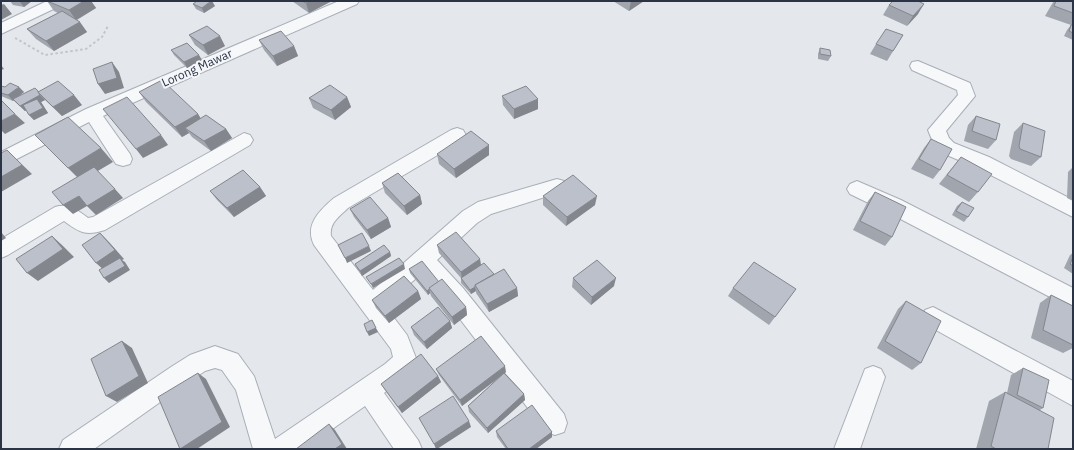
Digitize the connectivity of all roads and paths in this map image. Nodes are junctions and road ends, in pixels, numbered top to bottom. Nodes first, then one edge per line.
1 (58, 1) edge
2 (352, 1) edge
3 (108, 26) dead end
4 (1, 29) edge
5 (918, 66) dead end
6 (92, 113) junction
7 (457, 135) dead end
8 (244, 140) dead end
9 (123, 159) dead end
10 (1, 160) edge
11 (557, 186) edge
12 (857, 189) dead end
13 (1073, 209) edge
14 (1, 249) edge
15 (424, 259) junction
16 (1073, 299) edge
17 (371, 305) junction
18 (933, 317) edge
19 (873, 377) dead end
20 (367, 389) junction
21 (1073, 394) edge
22 (555, 424) dead end
23 (72, 449) edge
24 (266, 449) edge
25 (282, 449) edge
26 (409, 449) edge
27 (847, 449) edge

1 - 4 street
2 - 6 street, Lorong Mawar
3 - 4 path
5 - 13 street
6 - 9 street
6 - 10 street, Lorong Mawar
7 - 17 street
8 - 14 street
11 - 15 street
12 - 16 street
15 - 17 street
15 - 22 street
17 - 20 street
18 - 21 street
19 - 27 street
20 - 25 street
20 - 26 street
23 - 24 street

